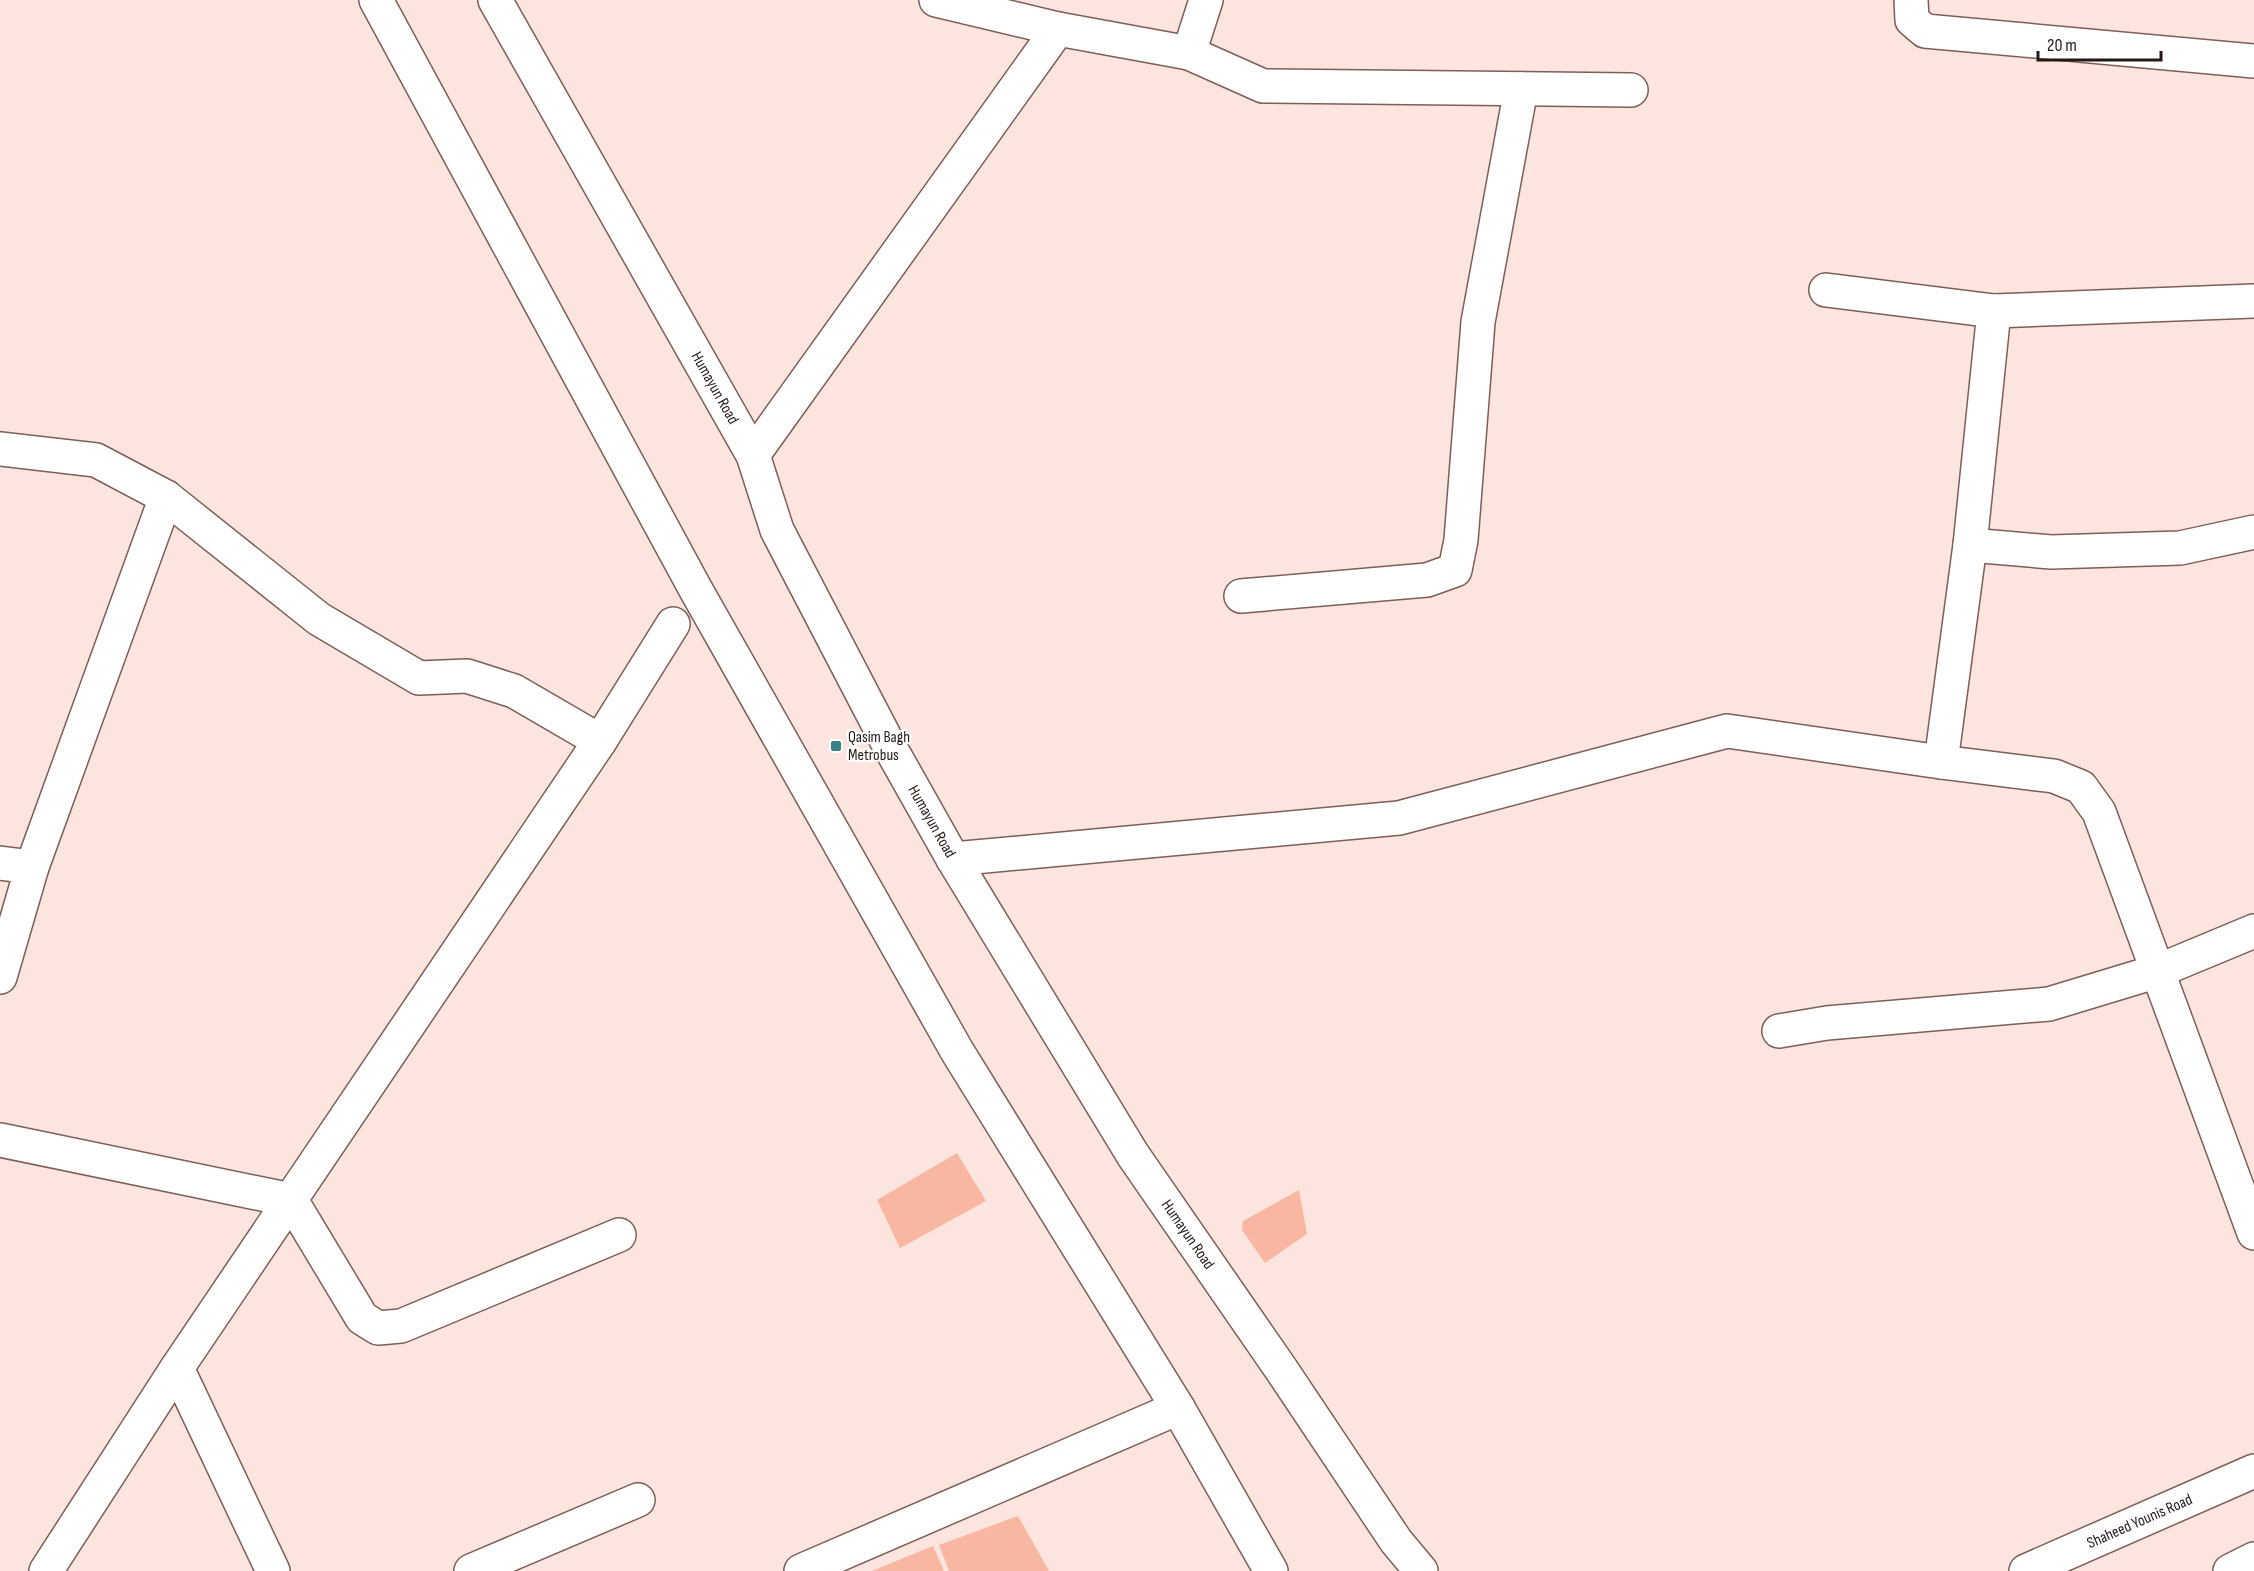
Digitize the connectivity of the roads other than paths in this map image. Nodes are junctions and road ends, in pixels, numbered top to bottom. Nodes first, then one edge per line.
1 (376, 0) edge
2 (495, 0) edge
3 (936, 0) edge
4 (1206, 0) edge
5 (1911, 0) edge
6 (1058, 29) junction
7 (1189, 53) junction
8 (2254, 61) edge
9 (1521, 89) junction
10 (1631, 90) dead end
11 (1826, 290) dead end
12 (2254, 301) edge
13 (1994, 310) junction
14 (0, 449) edge
15 (753, 455) junction
16 (166, 496) junction
17 (2254, 532) edge
18 (1970, 544) junction
19 (1241, 596) dead end
20 (673, 624) dead end
21 (600, 741) junction
22 (1941, 762) junction
23 (952, 859) junction
24 (0, 863) edge
25 (32, 867) junction
26 (2254, 931) edge
27 (2158, 971) junction
28 (0, 977) edge
29 (1779, 1031) dead end
30 (0, 1140) edge
31 (291, 1200) junction
32 (2254, 1233) edge
33 (619, 1235) dead end
34 (177, 1368) junction
35 (1178, 1408) junction
36 (2254, 1471) edge
37 (638, 1500) dead end
38 (2254, 1559) edge
39 (46, 1571) edge
40 (273, 1571) edge
41 (471, 1571) edge
42 (801, 1571) edge
43 (1271, 1571) edge
44 (1421, 1571) edge
45 (2026, 1571) edge
46 (2230, 1571) edge

1 - 35 street
2 - 15 street, Humayun Road
3 - 6 street
4 - 7 street
5 - 8 street
6 - 7 street
6 - 15 street
7 - 9 street
9 - 10 street
9 - 19 street
11 - 13 street
12 - 13 street
13 - 18 street
14 - 16 street
15 - 23 street, Humayun Road
16 - 21 street
16 - 25 street
17 - 18 street
18 - 22 street
20 - 21 street
21 - 31 street
22 - 23 street
22 - 27 street
23 - 44 street, Humayun Road
24 - 25 street
25 - 28 street
26 - 27 street
27 - 29 street
27 - 32 street
30 - 31 street
31 - 33 street
31 - 34 street
34 - 39 street
34 - 40 street
35 - 42 street
35 - 43 street
36 - 45 street, Shaheed Younis Road
37 - 41 street
38 - 46 street

